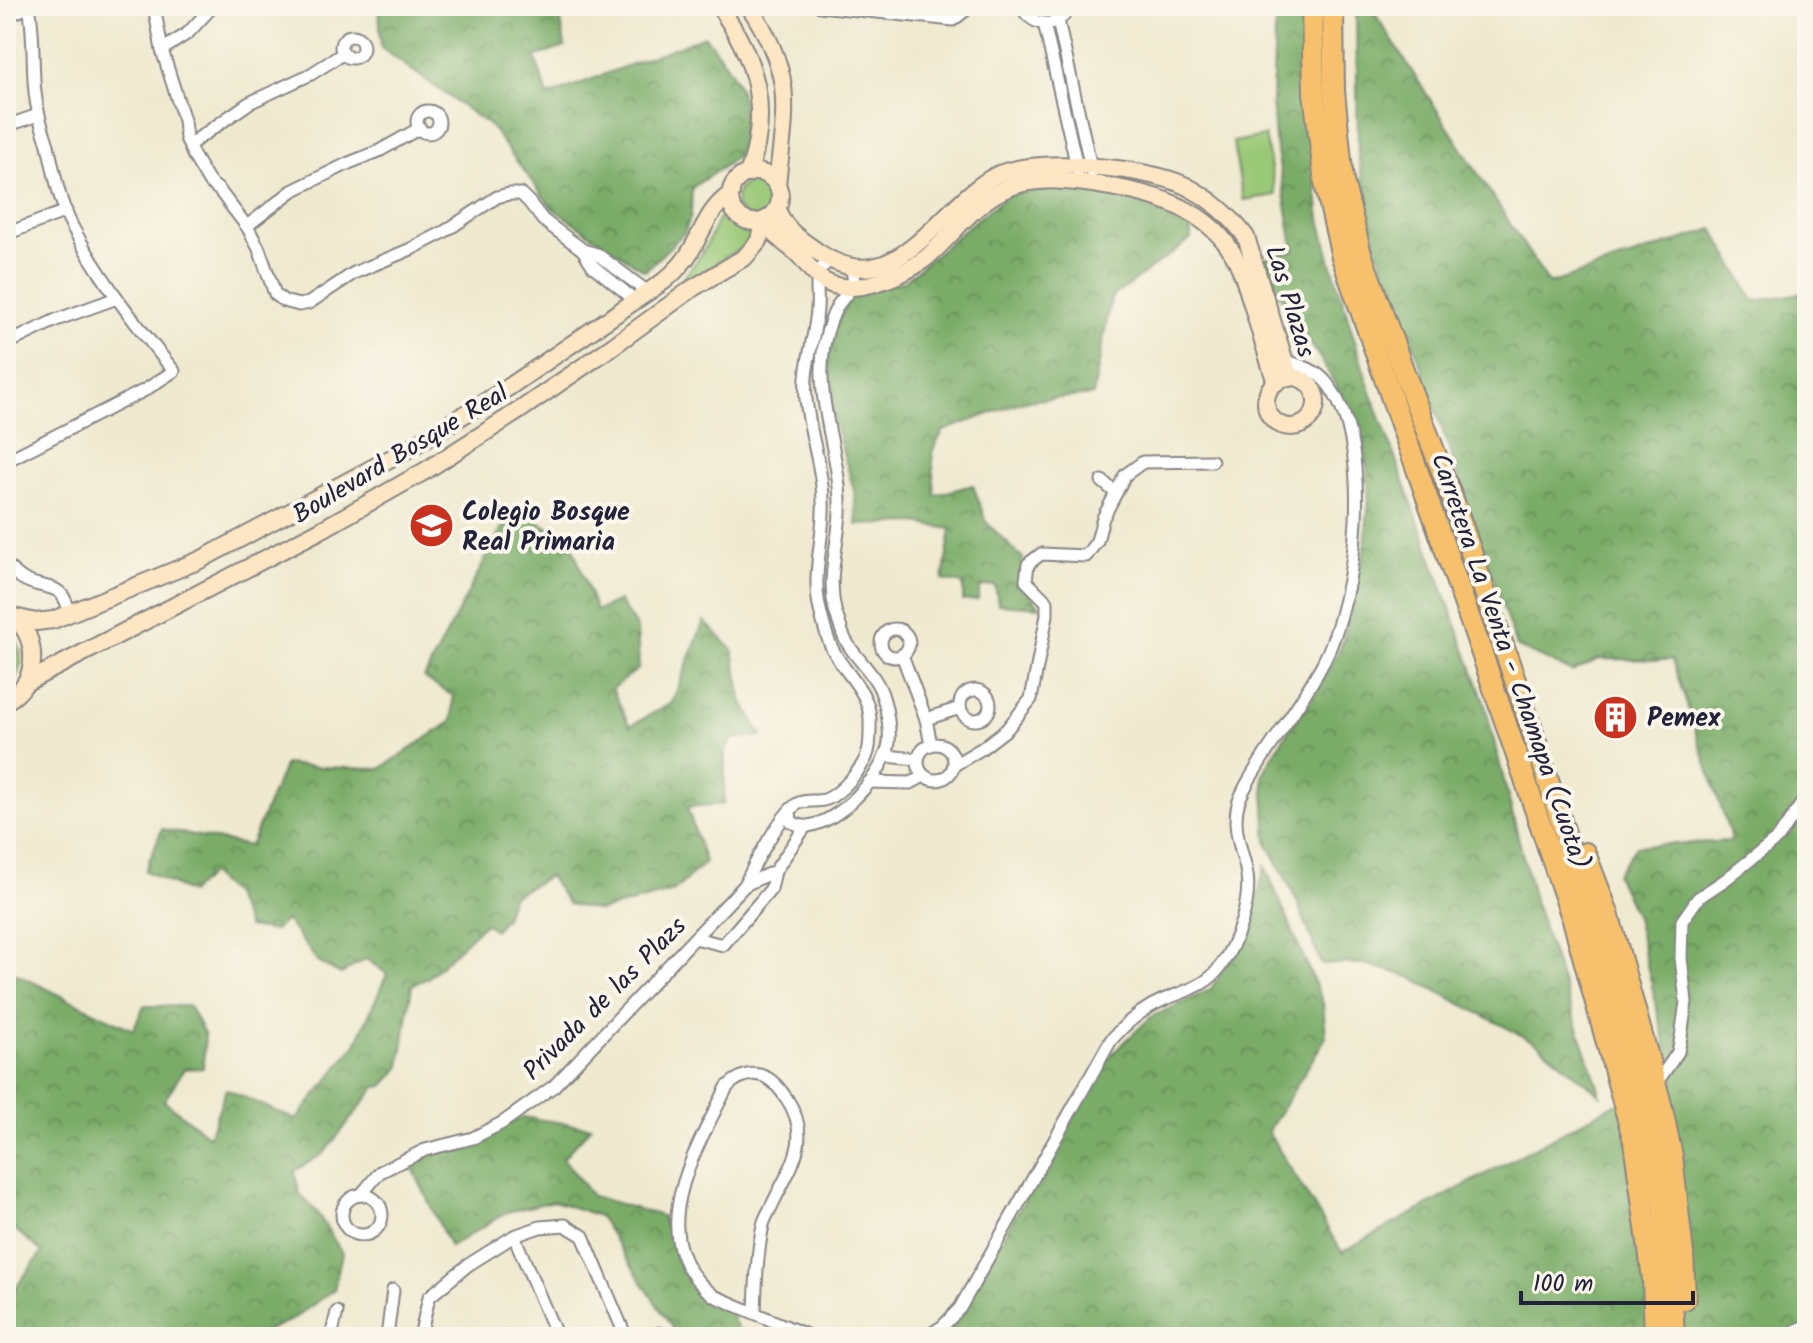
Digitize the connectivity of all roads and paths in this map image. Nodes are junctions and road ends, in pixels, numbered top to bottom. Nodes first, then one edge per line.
1 (154, 6) edge
2 (213, 6) edge
3 (719, 6) edge
4 (749, 6) edge
5 (820, 6) edge
6 (971, 6) edge
7 (1021, 6) edge
8 (1071, 6) edge
9 (1312, 6) edge
10 (1333, 6) edge
11 (29, 7) edge
12 (6, 16) edge
13 (1058, 21) junction
14 (1044, 23) junction
15 (162, 50) junction
16 (344, 53) dead end
17 (38, 115) junction
18 (6, 126) edge
19 (420, 128) dead end
20 (189, 145) junction
21 (748, 174) junction
22 (1086, 175) junction
23 (777, 185) junction
24 (731, 194) junction
25 (66, 211) junction
26 (769, 217) junction
27 (247, 226) junction
28 (6, 234) edge
29 (830, 260) junction
30 (851, 267) junction
31 (816, 276) junction
32 (852, 286) junction
33 (643, 297) junction
34 (117, 298) junction
35 (6, 344) edge
36 (1283, 360) junction
37 (464, 416) junction
38 (479, 437) junction
39 (6, 461) edge
40 (1212, 461) dead end
41 (1102, 481) dead end
42 (1116, 493) junction
43 (6, 565) edge
44 (10, 615) edge
45 (70, 615) junction
46 (902, 655) dead end
47 (27, 682) junction
48 (6, 701) edge
49 (960, 708) dead end
50 (926, 719) junction
51 (1530, 724) junction
52 (931, 745) junction
53 (948, 749) junction
54 (981, 749) junction
55 (885, 756) junction
56 (918, 759) junction
57 (954, 765) junction
58 (924, 776) junction
59 (869, 782) junction
60 (1807, 799) edge
61 (790, 810) junction
62 (805, 827) junction
63 (755, 862) junction
64 (775, 871) junction
65 (745, 885) junction
66 (695, 938) junction
67 (1655, 1085) junction
68 (361, 1195) dead end
69 (514, 1236) junction
70 (1669, 1279) junction
71 (393, 1290) dead end
72 (337, 1312) dead end
73 (755, 1312) junction
74 (1807, 1325) edge
75 (331, 1337) edge
76 (387, 1337) edge
77 (420, 1337) edge
78 (557, 1337) edge
79 (626, 1337) edge
80 (811, 1337) edge
81 (926, 1337) edge
82 (1655, 1337) edge
83 (1674, 1337) edge
84 (1687, 1337) edge
85 (1784, 1337) edge

1 - 15 street
2 - 15 street
3 - 21 street
4 - 23 street
5 - 6 street
7 - 14 street
8 - 13 street
9 - 70 highway, Carretera La Venta - Chamapa (Cuota)
10 - 51 highway, Carretera La Venta - Chamapa (Cuota)
11 - 12 street
11 - 17 street
13 - 14 street
13 - 22 street
14 - 22 street
15 - 20 street
16 - 20 street
17 - 18 street
17 - 25 street
19 - 27 street
20 - 27 street
21 - 23 street
21 - 24 street
22 - 30 street
22 - 32 street
22 - 36 street, Las Plazas
22 - 36 street, Las Plazas
23 - 26 street
24 - 26 street
24 - 33 street, Boulevard Bosque Real
25 - 28 street
25 - 34 street
26 - 29 street
26 - 31 street
26 - 38 street, Boulevard Bosque Real
27 - 33 street
29 - 30 street
29 - 31 street
30 - 32 street
31 - 32 street
31 - 61 street
32 - 55 street
33 - 37 street, Boulevard Bosque Real
34 - 35 street
34 - 39 street
36 - 81 street
37 - 38 street
37 - 45 street, Boulevard Bosque Real
38 - 47 street, Boulevard Bosque Real
40 - 42 street
41 - 42 street
42 - 54 street
43 - 45 street
44 - 45 street, Boulevard Bosque Real
44 - 47 street
46 - 50 street
47 - 48 street, Boulevard Bosque Real
49 - 50 street
50 - 52 street
51 - 67 highway
51 - 70 highway, Carretera La Venta - Chamapa (Cuota)
52 - 53 street
52 - 56 street
53 - 54 street
53 - 57 street
54 - 57 street
55 - 56 street
55 - 59 street
56 - 58 street
57 - 58 street
58 - 59 street
59 - 62 street
60 - 67 street
61 - 62 street
61 - 63 street, Privada de las Plazs
62 - 64 street
63 - 64 street
63 - 65 street, Privada de las Plazs
64 - 65 street, Privada de las Plazs
64 - 66 street
65 - 66 street, Privada de las Plazs
66 - 68 street, Privada de las Plazs
67 - 70 highway
69 - 77 street
69 - 78 street
69 - 79 street
70 - 82 highway, Carretera La Venta - Chamapa (Cuota)
70 - 83 highway, Carretera La Venta - Chamapa (Cuota)
70 - 84 highway
71 - 76 street
72 - 75 street
73 - 73 street
73 - 80 street
74 - 85 street

